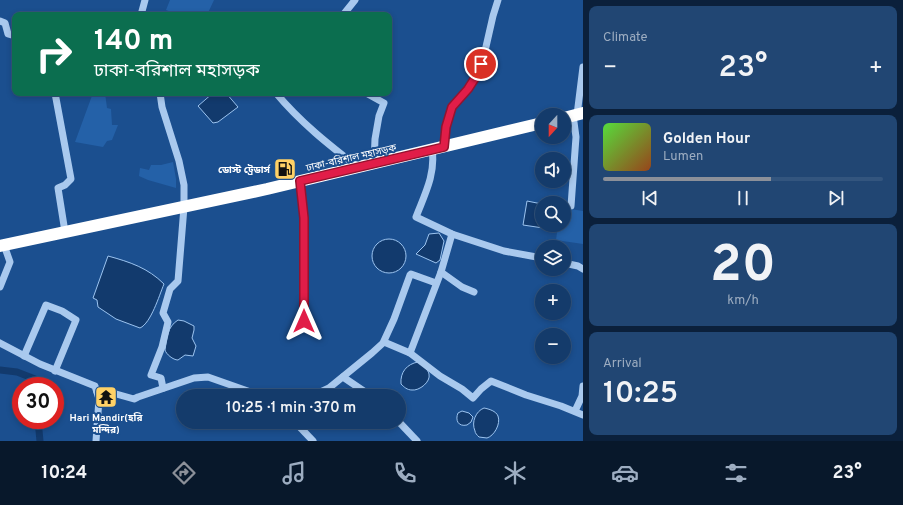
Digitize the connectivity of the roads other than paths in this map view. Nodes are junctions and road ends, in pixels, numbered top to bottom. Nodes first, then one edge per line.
1 (145, 0) edge
2 (354, 0) edge
3 (498, 0) edge
4 (142, 12) edge
5 (345, 12) edge
6 (0, 21) edge
7 (12, 35) edge
8 (583, 66) edge
9 (581, 91) edge
10 (56, 96) edge
11 (160, 96) edge
12 (278, 96) edge
13 (371, 96) edge
14 (574, 115) edge
15 (535, 126) edge
16 (444, 147) junction
17 (432, 150) junction
18 (374, 164) junction
19 (359, 168) junction
20 (300, 181) junction
21 (184, 206) junction
22 (571, 206) dead end
23 (65, 232) junction
24 (452, 234) junction
25 (2, 245) edge
26 (535, 257) edge
27 (571, 264) edge
28 (583, 269) edge
29 (441, 272) junction
30 (436, 283) junction
31 (0, 287) edge
32 (474, 292) dead end
33 (304, 321) dead end
34 (384, 342) junction
35 (0, 343) edge
36 (410, 353) junction
37 (24, 356) junction
38 (55, 371) junction
39 (343, 377) junction
40 (583, 386) edge
41 (163, 388) junction
42 (242, 389) edge
43 (327, 389) edge
44 (361, 389) edge
45 (98, 392) junction
46 (575, 411) junction
47 (583, 416) edge
48 (302, 429) edge
49 (406, 429) edge
50 (96, 441) edge
51 (313, 441) edge
52 (417, 441) edge

1 - 4 street
2 - 5 street
3 - 16 street
6 - 7 street
8 - 9 street
9 - 14 street
10 - 23 street
11 - 21 street
12 - 19 street
13 - 18 street
14 - 22 street
15 - 16 highway, ঢাকা-বরিশাল মহাসড়ক
16 - 17 highway, ঢাকা-বরিশাল মহাসড়ক
17 - 18 highway, ঢাকা-বরিশাল মহাসড়ক
17 - 24 street
18 - 19 highway, ঢাকা-বরিশাল মহাসড়ক
19 - 20 highway, ঢাকা-বরিশাল মহাসড়ক
20 - 21 highway, ঢাকা-বরিশাল মহাসড়ক
20 - 33 street
21 - 23 highway, ঢাকা-বরিশাল মহাসড়ক
21 - 41 street
23 - 25 highway, ঢাকা-বরিশাল মহাসড়ক
24 - 26 street
24 - 29 street
25 - 31 street
27 - 28 street
29 - 30 street
29 - 32 street
30 - 34 street
30 - 36 street
34 - 36 street
34 - 39 street
35 - 37 street
36 - 46 street
37 - 38 street
37 - 38 street
38 - 45 street
39 - 43 street
39 - 44 street
40 - 46 street
41 - 42 street
41 - 45 street
45 - 50 street
46 - 47 street
48 - 51 street
49 - 52 street

